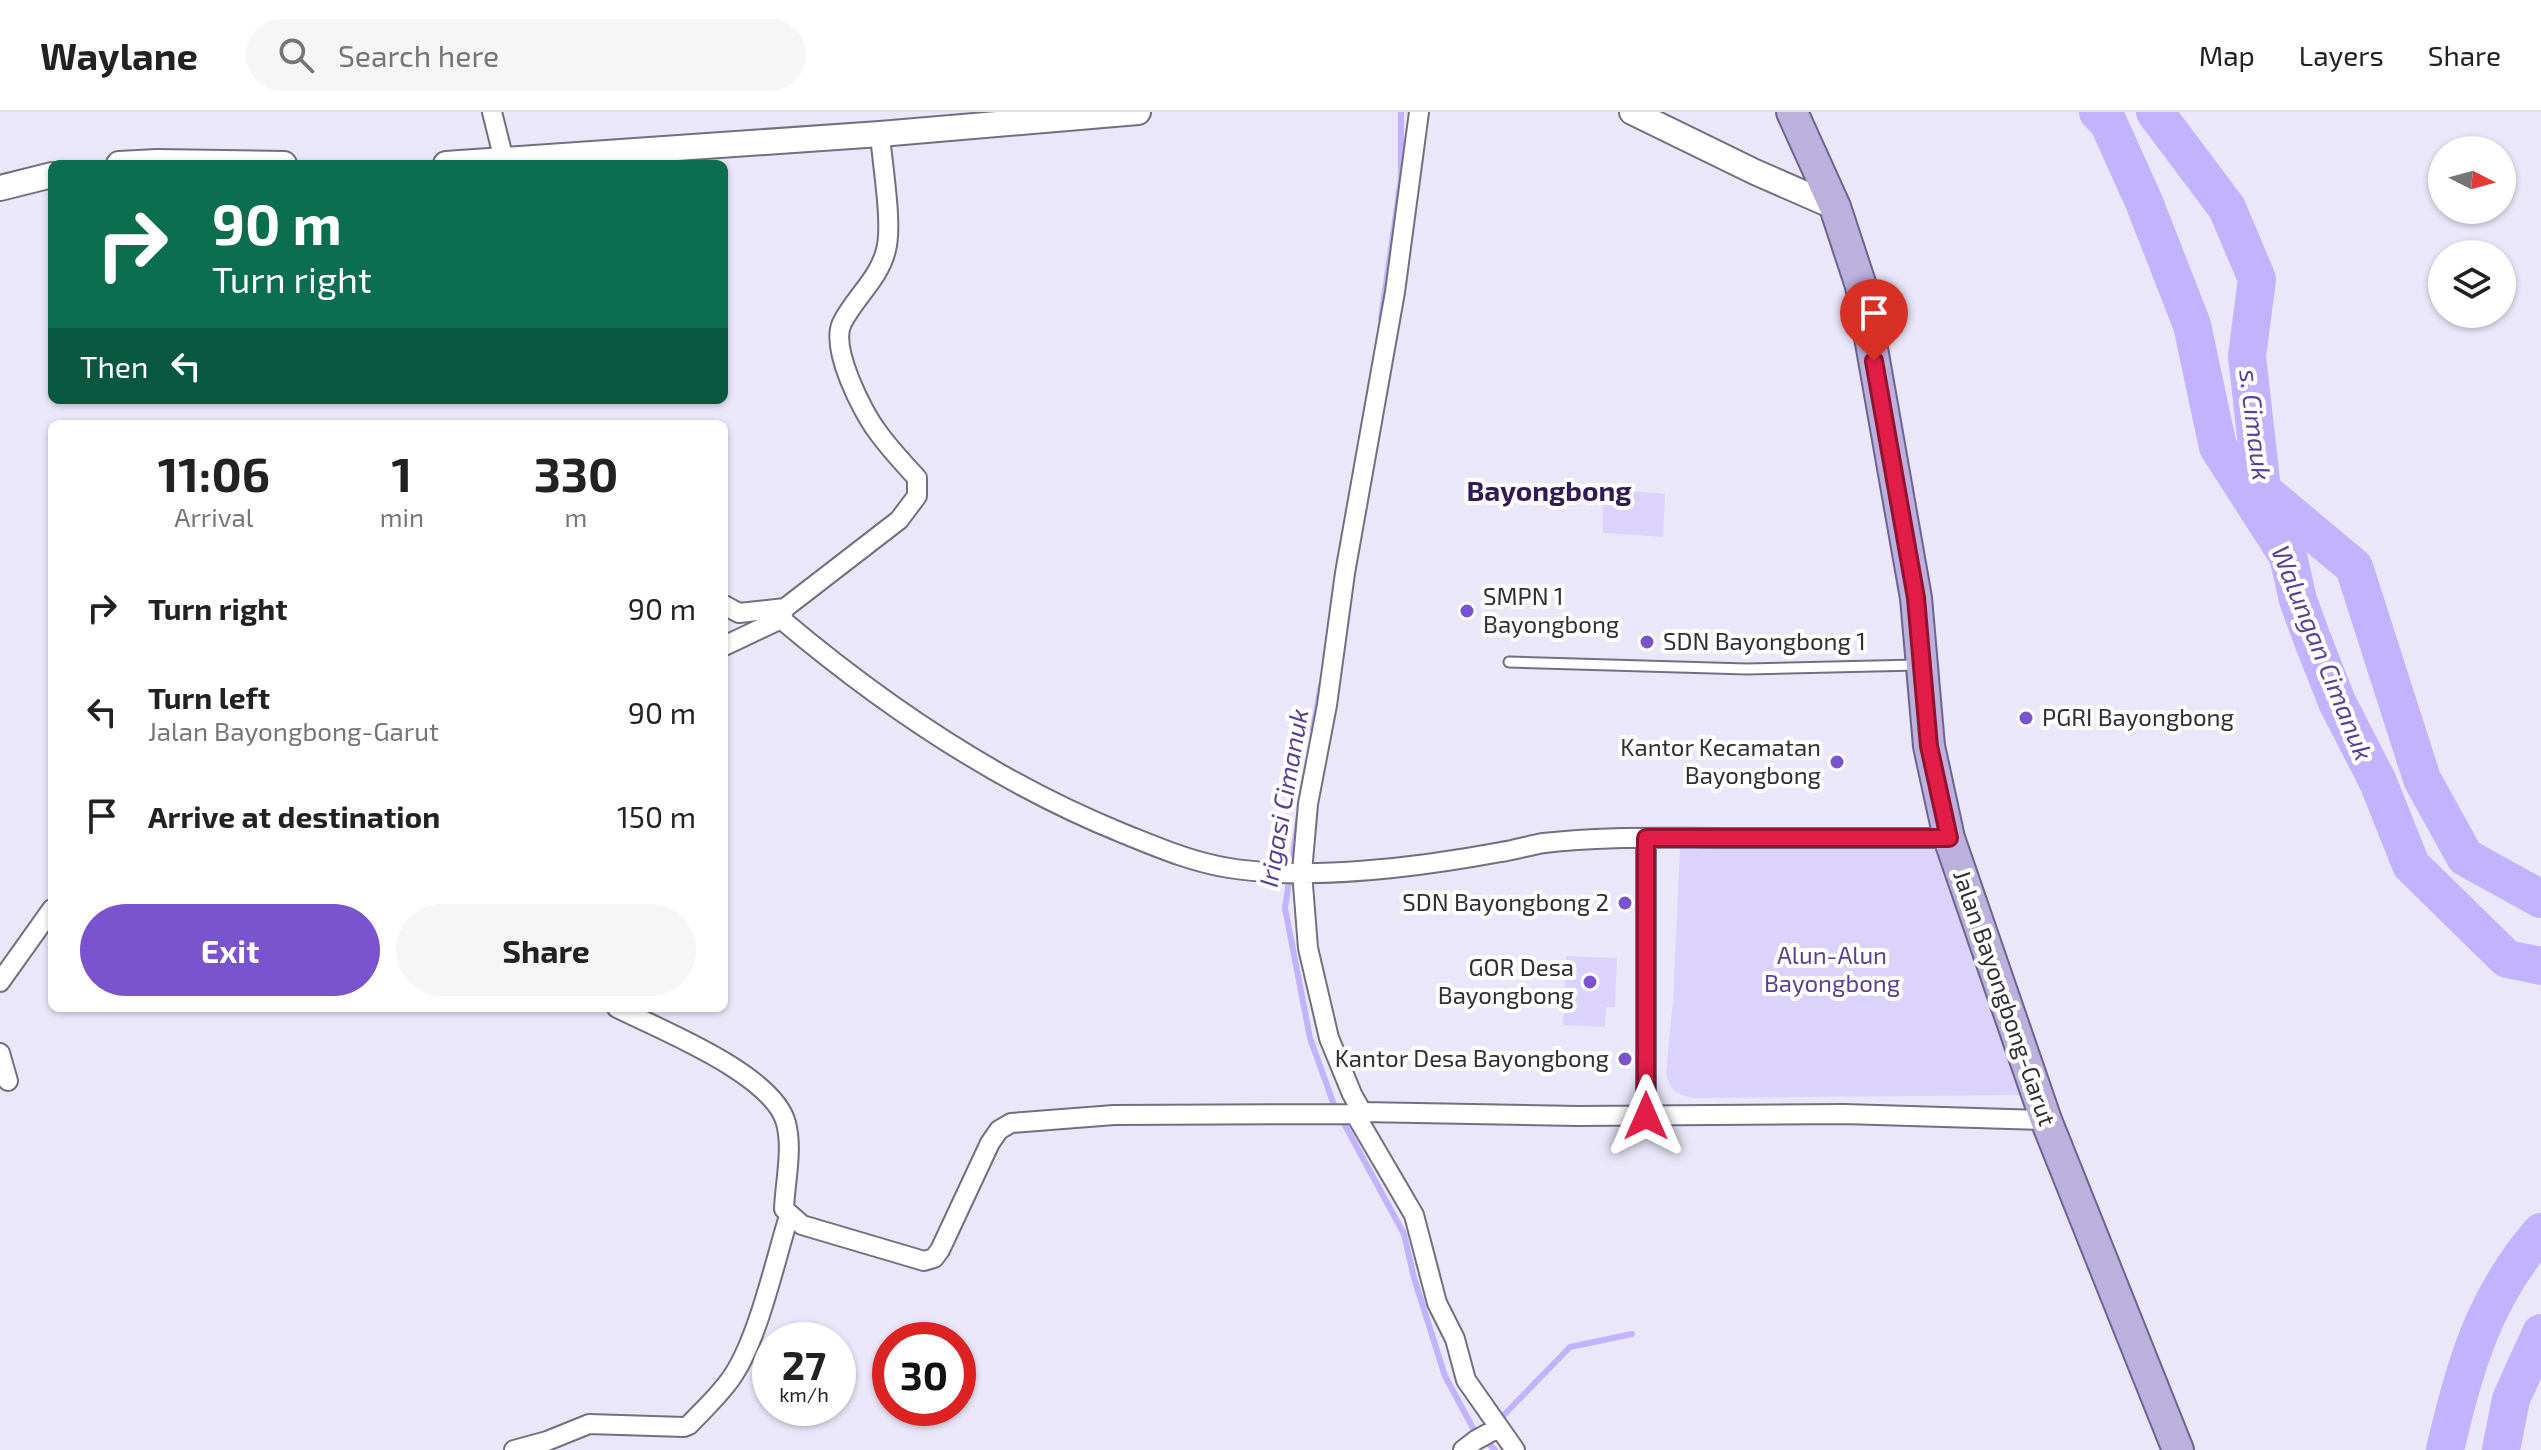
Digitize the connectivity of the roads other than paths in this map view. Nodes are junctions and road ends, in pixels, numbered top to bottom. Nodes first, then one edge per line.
1 (492, 112) edge
2 (1138, 112) edge
3 (1419, 112) edge
4 (1632, 112) edge
5 (1792, 112) edge
6 (1088, 114) edge
7 (880, 134) junction
8 (504, 160) joint
9 (48, 176) edge
10 (0, 188) edge
11 (1835, 207) junction
12 (728, 607) edge
13 (783, 613) junction
14 (728, 644) edge
15 (1509, 662) dead end
16 (1921, 665) junction
17 (1646, 838) junction
18 (1949, 838) junction
19 (1298, 872) junction
20 (48, 915) edge
21 (0, 982) edge
22 (625, 1012) edge
23 (0, 1053) edge
24 (8, 1081) dead end
25 (1354, 1113) junction
26 (1646, 1116) junction
27 (2046, 1120) junction
28 (789, 1216) junction
29 (1493, 1424) junction
30 (1469, 1445) edge
31 (514, 1450) edge
32 (1515, 1450) edge
33 (2178, 1450) edge

1 - 8 street
2 - 6 street
3 - 19 street
4 - 11 street
5 - 11 main road, Jalan Bayongbong-Garut
6 - 7 street
7 - 8 street
7 - 13 street
9 - 10 street
11 - 16 main road, Jalan Bayongbong-Garut
12 - 13 street
13 - 14 street
13 - 19 street
15 - 16 lane
16 - 18 main road, Jalan Bayongbong-Garut
17 - 18 street
17 - 19 street
17 - 26 street
18 - 27 main road, Jalan Bayongbong-Garut
19 - 25 street
20 - 21 street
22 - 28 street
23 - 24 street
25 - 26 street
25 - 28 street
25 - 29 street
26 - 27 street
27 - 33 main road, Jalan Bayongbong-Garut
28 - 31 street
29 - 30 street
29 - 32 street

